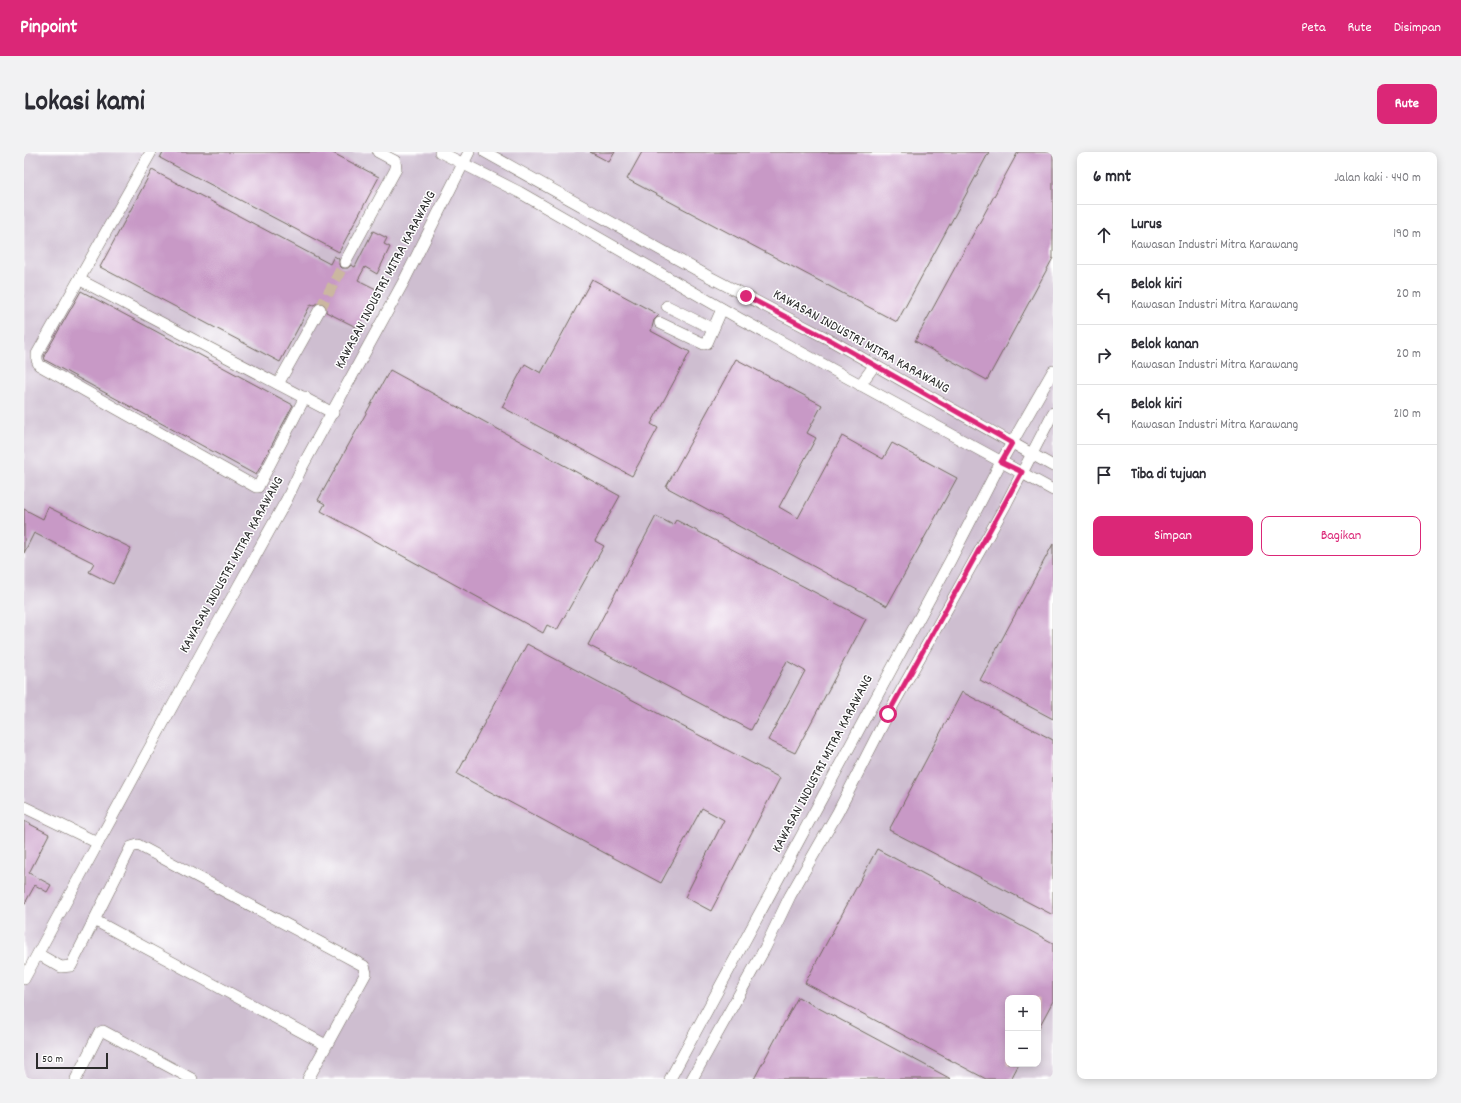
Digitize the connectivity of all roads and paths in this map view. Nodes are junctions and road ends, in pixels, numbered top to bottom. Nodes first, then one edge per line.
1 (151, 152) edge
2 (378, 152) edge
3 (440, 152) edge
4 (469, 152) edge
5 (484, 152) edge
6 (463, 164) junction
7 (345, 262) tunnel mouth
8 (80, 280) junction
9 (667, 306) dead end
10 (320, 308) tunnel mouth
11 (722, 309) junction
12 (660, 323) dead end
13 (713, 329) junction
14 (874, 366) junction
15 (1053, 371) edge
16 (278, 384) junction
17 (860, 385) junction
18 (305, 397) junction
19 (333, 413) junction
20 (1053, 413) edge
21 (1012, 443) junction
22 (1031, 454) junction
23 (1001, 462) junction
24 (1053, 466) edge
25 (1022, 472) junction
26 (1053, 490) edge
27 (24, 807) edge
28 (98, 843) junction
29 (94, 920) junction
30 (38, 954) junction
31 (24, 979) edge
32 (326, 1045) junction
33 (76, 1079) edge
34 (192, 1079) edge
35 (308, 1079) edge
36 (670, 1079) edge
37 (692, 1079) edge

1 - 8 street
2 - 7 street
3 - 6 street
4 - 6 street, KAWASAN INDUSTRI MITRA KARAWANG
5 - 14 street, KAWASAN INDUSTRI MITRA KARAWANG
6 - 11 street
6 - 19 street, KAWASAN INDUSTRI MITRA KARAWANG
8 - 16 street
8 - 18 street
9 - 13 street
10 - 16 street
11 - 13 street
11 - 17 street
12 - 13 street
14 - 17 street
14 - 21 street, KAWASAN INDUSTRI MITRA KARAWANG
15 - 21 street, KAWASAN INDUSTRI MITRA KARAWANG
16 - 18 street
17 - 23 street
18 - 19 street
19 - 28 street, KAWASAN INDUSTRI MITRA KARAWANG
20 - 22 street
21 - 22 street, KAWASAN INDUSTRI MITRA KARAWANG
21 - 23 street, KAWASAN INDUSTRI MITRA KARAWANG
22 - 24 street, KAWASAN INDUSTRI MITRA KARAWANG
22 - 25 street
23 - 25 street
23 - 36 street, KAWASAN INDUSTRI MITRA KARAWANG
25 - 26 street
25 - 37 street
27 - 28 street
28 - 30 street, KAWASAN INDUSTRI MITRA KARAWANG
29 - 30 street
29 - 32 street
29 - 32 street
30 - 31 street, KAWASAN INDUSTRI MITRA KARAWANG
32 - 35 street
33 - 34 street

